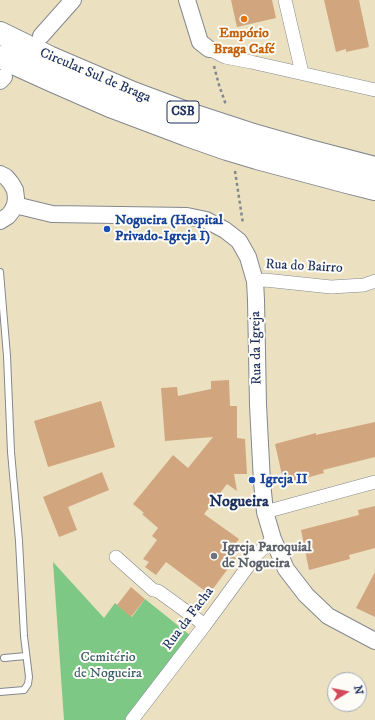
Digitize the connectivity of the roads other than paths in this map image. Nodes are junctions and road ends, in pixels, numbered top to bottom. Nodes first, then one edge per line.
1 (73, 0) edge
2 (187, 0) edge
3 (285, 0) edge
4 (0, 34) edge
5 (41, 36) dead end
6 (209, 48) joint
7 (1, 72) edge
8 (302, 73) junction
9 (375, 90) edge
10 (375, 168) edge
11 (0, 174) edge
12 (375, 189) edge
13 (15, 205) junction
14 (1, 223) edge
15 (0, 272) edge
16 (255, 281) junction
17 (375, 281) edge
18 (375, 482) edge
19 (265, 512) junction
20 (272, 539) junction
21 (116, 557) dead end
22 (205, 625) junction
23 (375, 641) edge
24 (26, 656) junction
25 (4, 658) dead end
26 (0, 692) edge
27 (132, 720) edge

1 - 5 street
2 - 6 street
3 - 8 street
4 - 10 highway, Circular Sul de Braga / CSB
6 - 8 street
7 - 12 highway, Circular Sul de Braga / CSB
8 - 9 street
11 - 13 street
13 - 14 street
13 - 16 street, Rua da Igreja
15 - 24 lane
16 - 17 street, Rua do Bairro
16 - 19 street, Rua da Igreja
18 - 19 street
19 - 20 street, Rua da Igreja
20 - 22 street, Rua da Facha
20 - 23 street, Rua da Igreja
21 - 22 street
22 - 27 street, Rua da Facha
24 - 25 lane
24 - 26 lane

